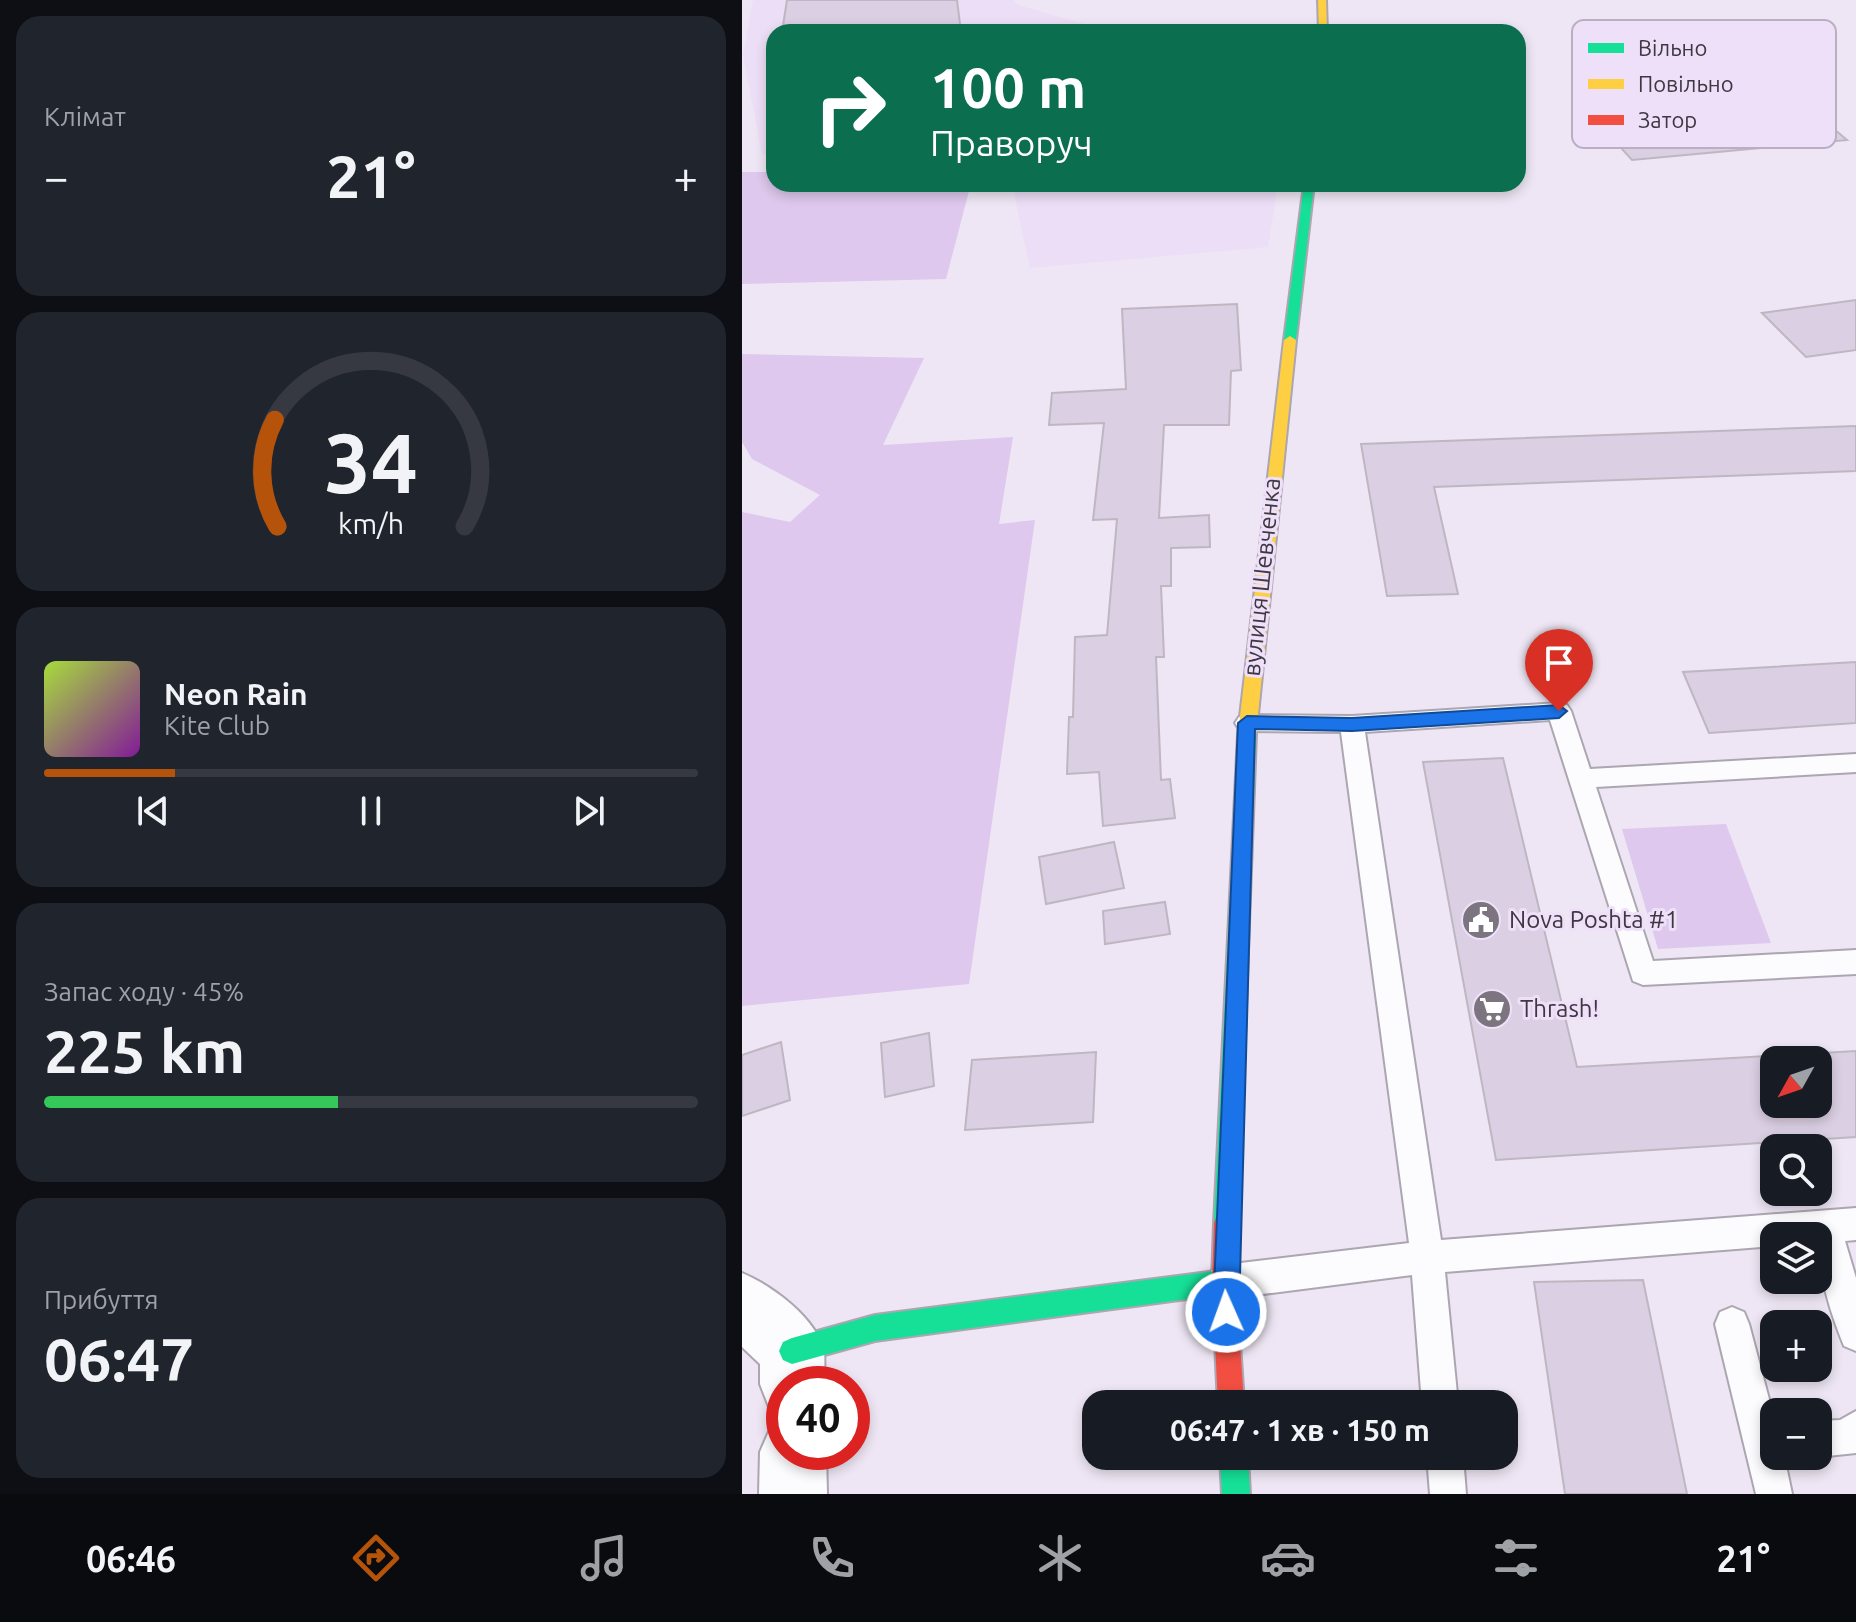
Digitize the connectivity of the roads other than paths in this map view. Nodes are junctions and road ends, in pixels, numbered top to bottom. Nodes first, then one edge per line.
1 (1322, 0) edge
2 (1323, 24) edge
3 (1308, 192) edge
4 (1247, 723) junction
5 (1352, 724) junction
6 (1856, 763) edge
7 (1583, 779) junction
8 (1856, 962) edge
9 (1840, 1224) edge
10 (1427, 1257) junction
11 (1224, 1282) junction
12 (742, 1304) edge
13 (1732, 1324) dead end
14 (1856, 1334) edge
15 (790, 1366) edge
16 (796, 1366) edge
17 (1230, 1390) edge
18 (1439, 1390) edge
19 (1760, 1414) edge
20 (1856, 1429) edge
21 (1832, 1439) edge
22 (793, 1470) edge
23 (1235, 1470) edge
24 (1446, 1470) edge
25 (1771, 1470) edge
26 (793, 1494) edge
27 (1236, 1494) edge
28 (1448, 1494) edge
29 (1774, 1494) edge

1 - 2 street
3 - 4 street, вулиця Шевченка
4 - 5 lane
4 - 11 street, вулиця Шевченка
5 - 7 lane
5 - 10 lane
6 - 7 lane
7 - 8 lane
9 - 10 lane
9 - 14 lane
10 - 11 lane
10 - 18 lane
11 - 16 street
11 - 17 street, вулиця Шевченка
12 - 15 street
13 - 19 lane
20 - 21 lane
22 - 26 street
23 - 27 street
24 - 28 lane
25 - 29 lane

